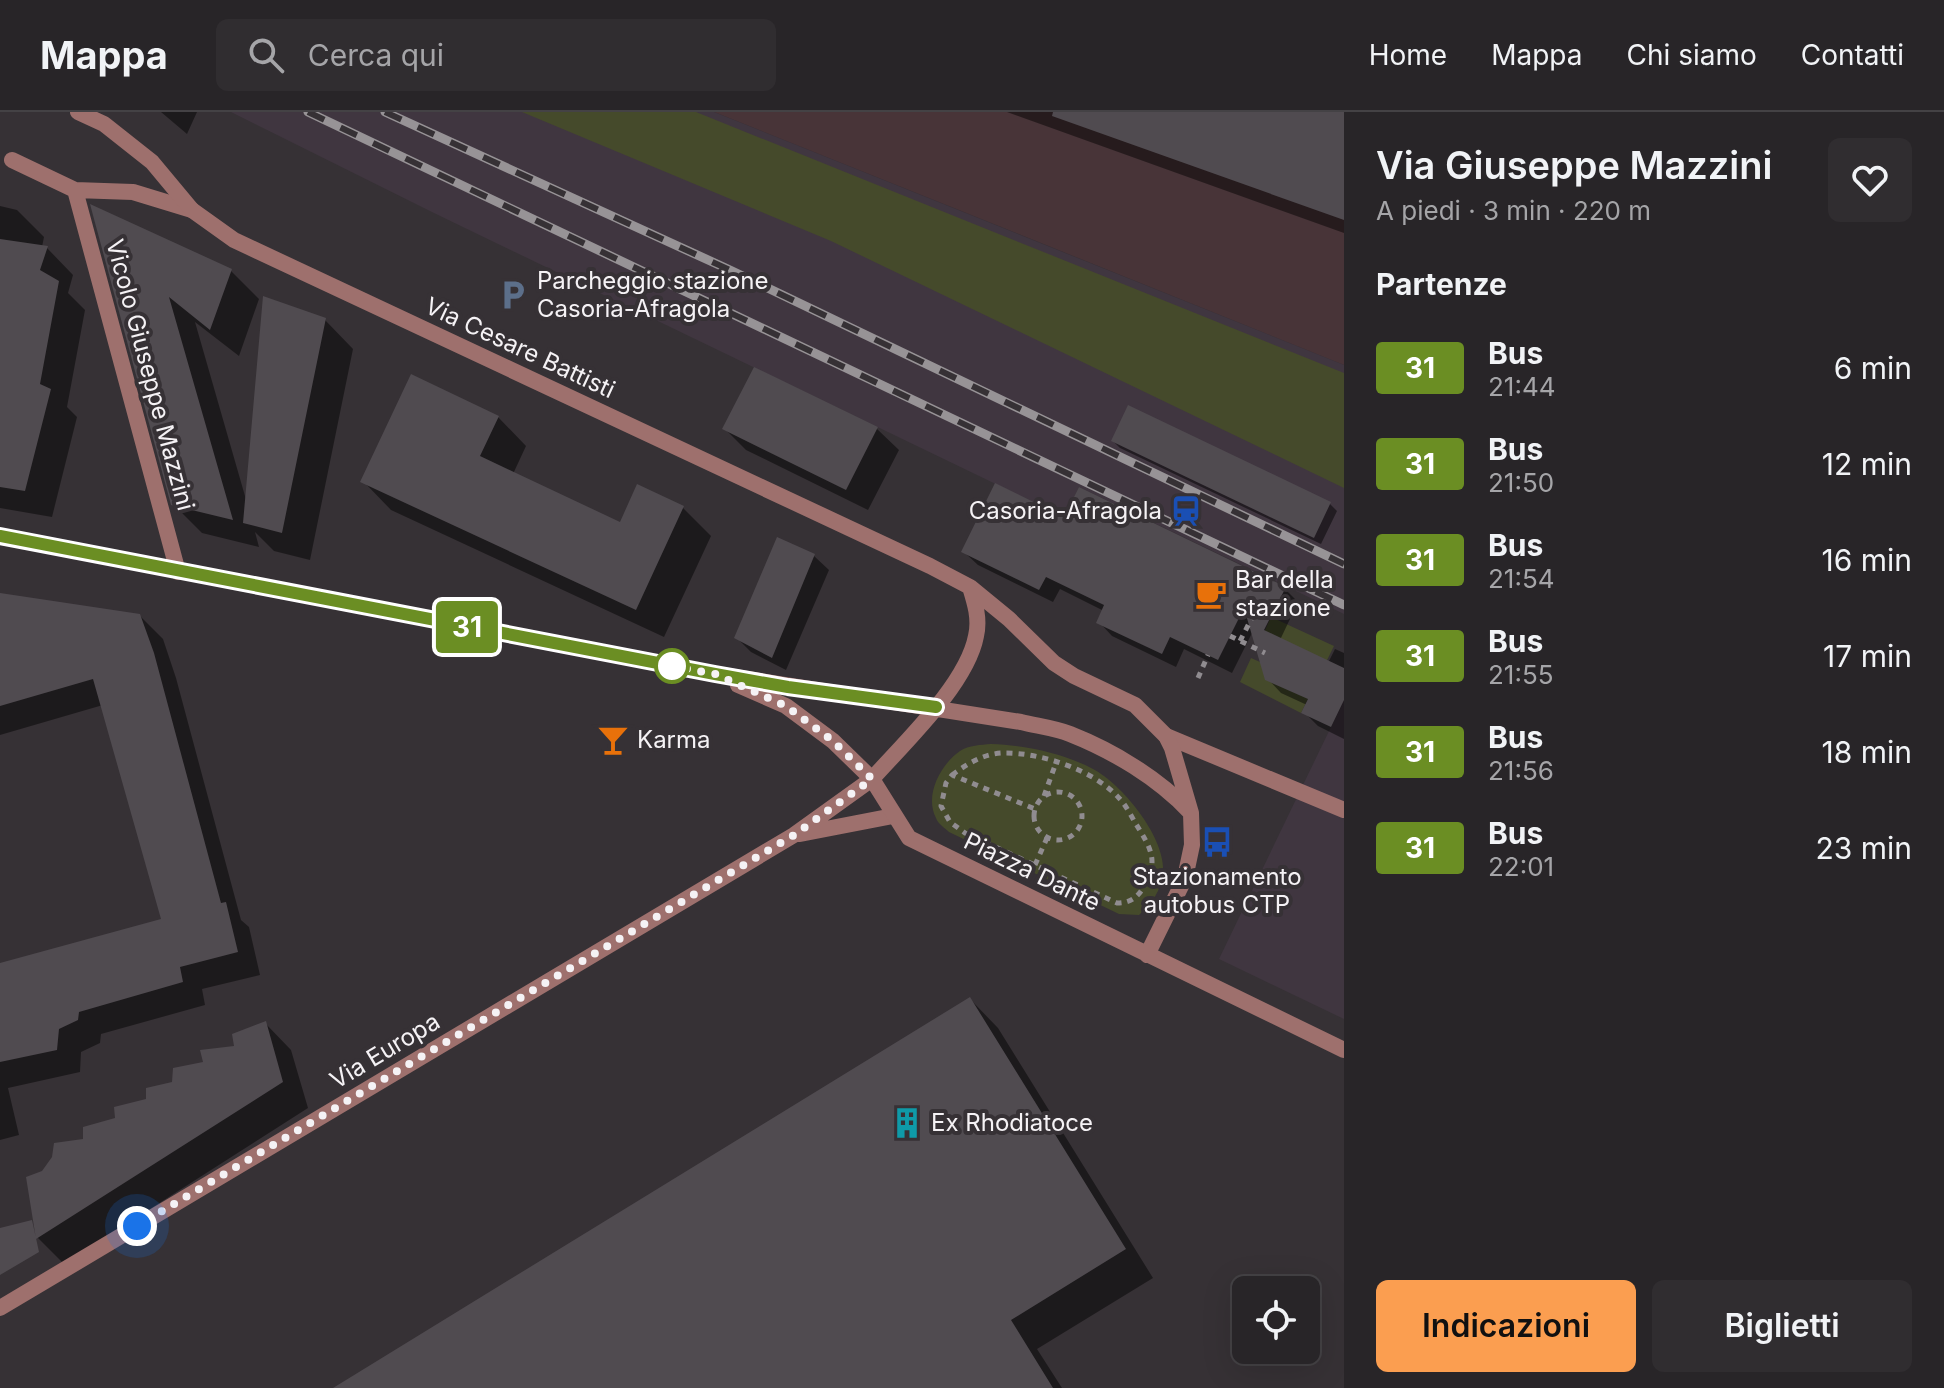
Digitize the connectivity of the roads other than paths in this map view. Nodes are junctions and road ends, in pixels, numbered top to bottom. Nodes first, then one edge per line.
1 (78, 112) edge
2 (12, 160) dead end
3 (75, 190) junction
4 (192, 210) junction
5 (0, 536) edge
6 (178, 572) junction
7 (970, 587) junction
8 (715, 674) junction
9 (936, 707) junction
10 (1166, 736) junction
11 (872, 779) junction
12 (1344, 810) edge
13 (1191, 813) junction
14 (893, 816) junction
15 (794, 835) junction
16 (1147, 955) junction
17 (1344, 1050) edge
18 (0, 1308) edge

1 - 4 street, Via Cesare Battisti
2 - 3 street
3 - 4 street
3 - 6 street, Vicolo Giuseppe Mazzini
4 - 7 street, Via Cesare Battisti
5 - 6 street
6 - 8 street
7 - 9 street
7 - 10 street
8 - 9 street
8 - 11 street, Piazza Dante
9 - 11 street
9 - 13 street
10 - 12 street
10 - 13 street
11 - 14 street, Piazza Dante
11 - 15 street, Via Europa
13 - 16 street
14 - 15 street, Via Europa
14 - 16 street, Piazza Dante
15 - 18 street, Via Europa
16 - 17 street, Piazza Dante

